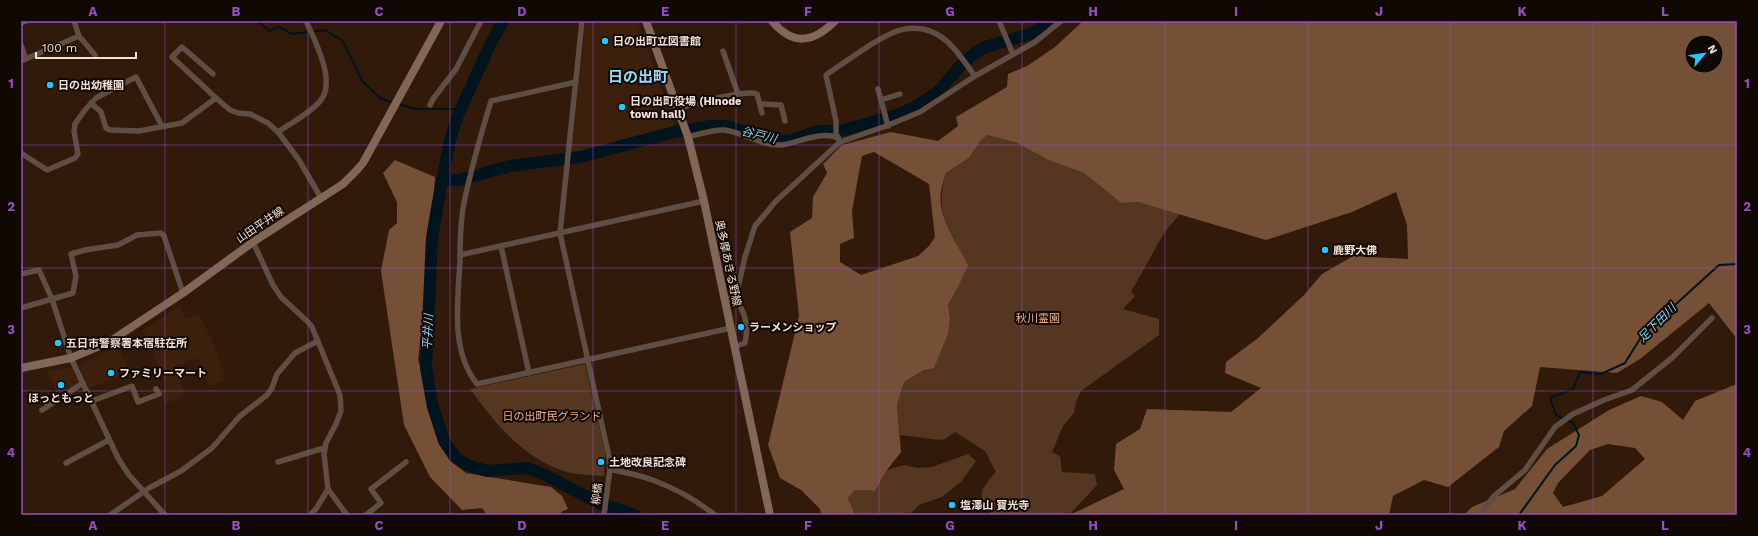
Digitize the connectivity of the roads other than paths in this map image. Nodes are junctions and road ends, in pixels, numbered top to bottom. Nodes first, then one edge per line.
1 (26, 21) edge
2 (74, 21) edge
3 (441, 21) edge
4 (481, 21) edge
5 (582, 21) edge
6 (646, 21) edge
7 (772, 21) edge
8 (835, 21) edge
9 (999, 21) edge
10 (1061, 21) edge
11 (21, 23) edge
12 (307, 23) edge
13 (79, 36) junction
14 (21, 45) edge
15 (723, 51) dead end
16 (1013, 54) junction
17 (95, 55) dead end
18 (24, 60) edge
19 (213, 74) dead end
20 (974, 76) junction
21 (576, 82) junction
22 (878, 89) dead end
23 (738, 94) junction
24 (900, 94) dead end
25 (216, 98) junction
26 (881, 100) junction
27 (91, 103) junction
28 (431, 103) dead end
29 (760, 104) junction
30 (678, 108) junction
31 (762, 113) dead end
32 (785, 121) dead end
33 (887, 123) junction
34 (162, 126) junction
35 (278, 132) junction
36 (688, 136) junction
37 (839, 140) junction
38 (21, 153) edge
39 (321, 198) junction
40 (704, 201) junction
41 (560, 233) junction
42 (253, 242) junction
43 (501, 246) junction
44 (460, 255) junction
45 (21, 274) edge
46 (183, 293) junction
47 (735, 298) junction
48 (52, 299) junction
49 (725, 300) junction
50 (21, 308) edge
51 (1712, 318) dead end
52 (730, 328) junction
53 (318, 341) junction
54 (734, 347) junction
55 (71, 358) junction
56 (588, 360) junction
57 (21, 368) edge
58 (529, 373) junction
59 (84, 383) junction
60 (156, 389) dead end
61 (92, 401) junction
62 (42, 410) dead end
63 (110, 440) junction
64 (324, 448) junction
65 (278, 462) dead end
66 (406, 462) dead end
67 (66, 463) dead end
68 (610, 469) junction
69 (328, 489) junction
70 (143, 492) junction
71 (110, 515) edge
72 (166, 515) edge
73 (310, 515) edge
74 (347, 515) edge
75 (366, 515) edge
76 (604, 515) edge
77 (715, 515) edge
78 (770, 515) edge
79 (1480, 515) edge

1 - 11 street
2 - 13 street
3 - 39 main road, 山田平井線
4 - 28 street
5 - 21 street, 柳橋
6 - 30 main road, 奥多摩あきる野線
7 - 8 main road
9 - 16 street
10 - 16 street
12 - 35 street
13 - 17 street
13 - 18 street
14 - 18 street
15 - 23 street
16 - 20 street
19 - 25 street
20 - 33 street
20 - 37 street
21 - 41 street, 柳橋
21 - 44 street
22 - 26 street
23 - 29 street
23 - 30 street
24 - 26 street
25 - 34 street
25 - 35 street
26 - 33 street
27 - 34 street
27 - 34 street
27 - 38 street
29 - 31 street
29 - 32 street
30 - 36 main road, 奥多摩あきる野線
33 - 37 street
35 - 39 street
36 - 37 street
36 - 40 main road, 奥多摩あきる野線
37 - 47 street
39 - 42 main road, 山田平井線
40 - 41 street
40 - 49 main road, 奥多摩あきる野線
41 - 43 street
41 - 56 street, 柳橋
42 - 46 main road, 山田平井線
42 - 53 street
43 - 44 street
43 - 58 street
44 - 58 street
45 - 48 street
46 - 48 street
46 - 55 main road, 山田平井線
47 - 49 street
47 - 54 street
48 - 50 street
48 - 55 street
49 - 52 main road, 奥多摩あきる野線
51 - 79 street
52 - 54 main road, 奥多摩あきる野線
52 - 56 street
53 - 64 street
53 - 70 street
54 - 78 main road, 奥多摩あきる野線
55 - 57 main road, 山田平井線
55 - 59 street
56 - 58 street
56 - 68 street, 柳橋
59 - 61 street
59 - 62 street
60 - 61 street
61 - 63 street
63 - 67 street
63 - 70 street
64 - 65 street
64 - 69 street
66 - 75 street
68 - 76 street, 柳橋
68 - 77 street
69 - 73 street
69 - 74 street
70 - 71 street
70 - 72 street

